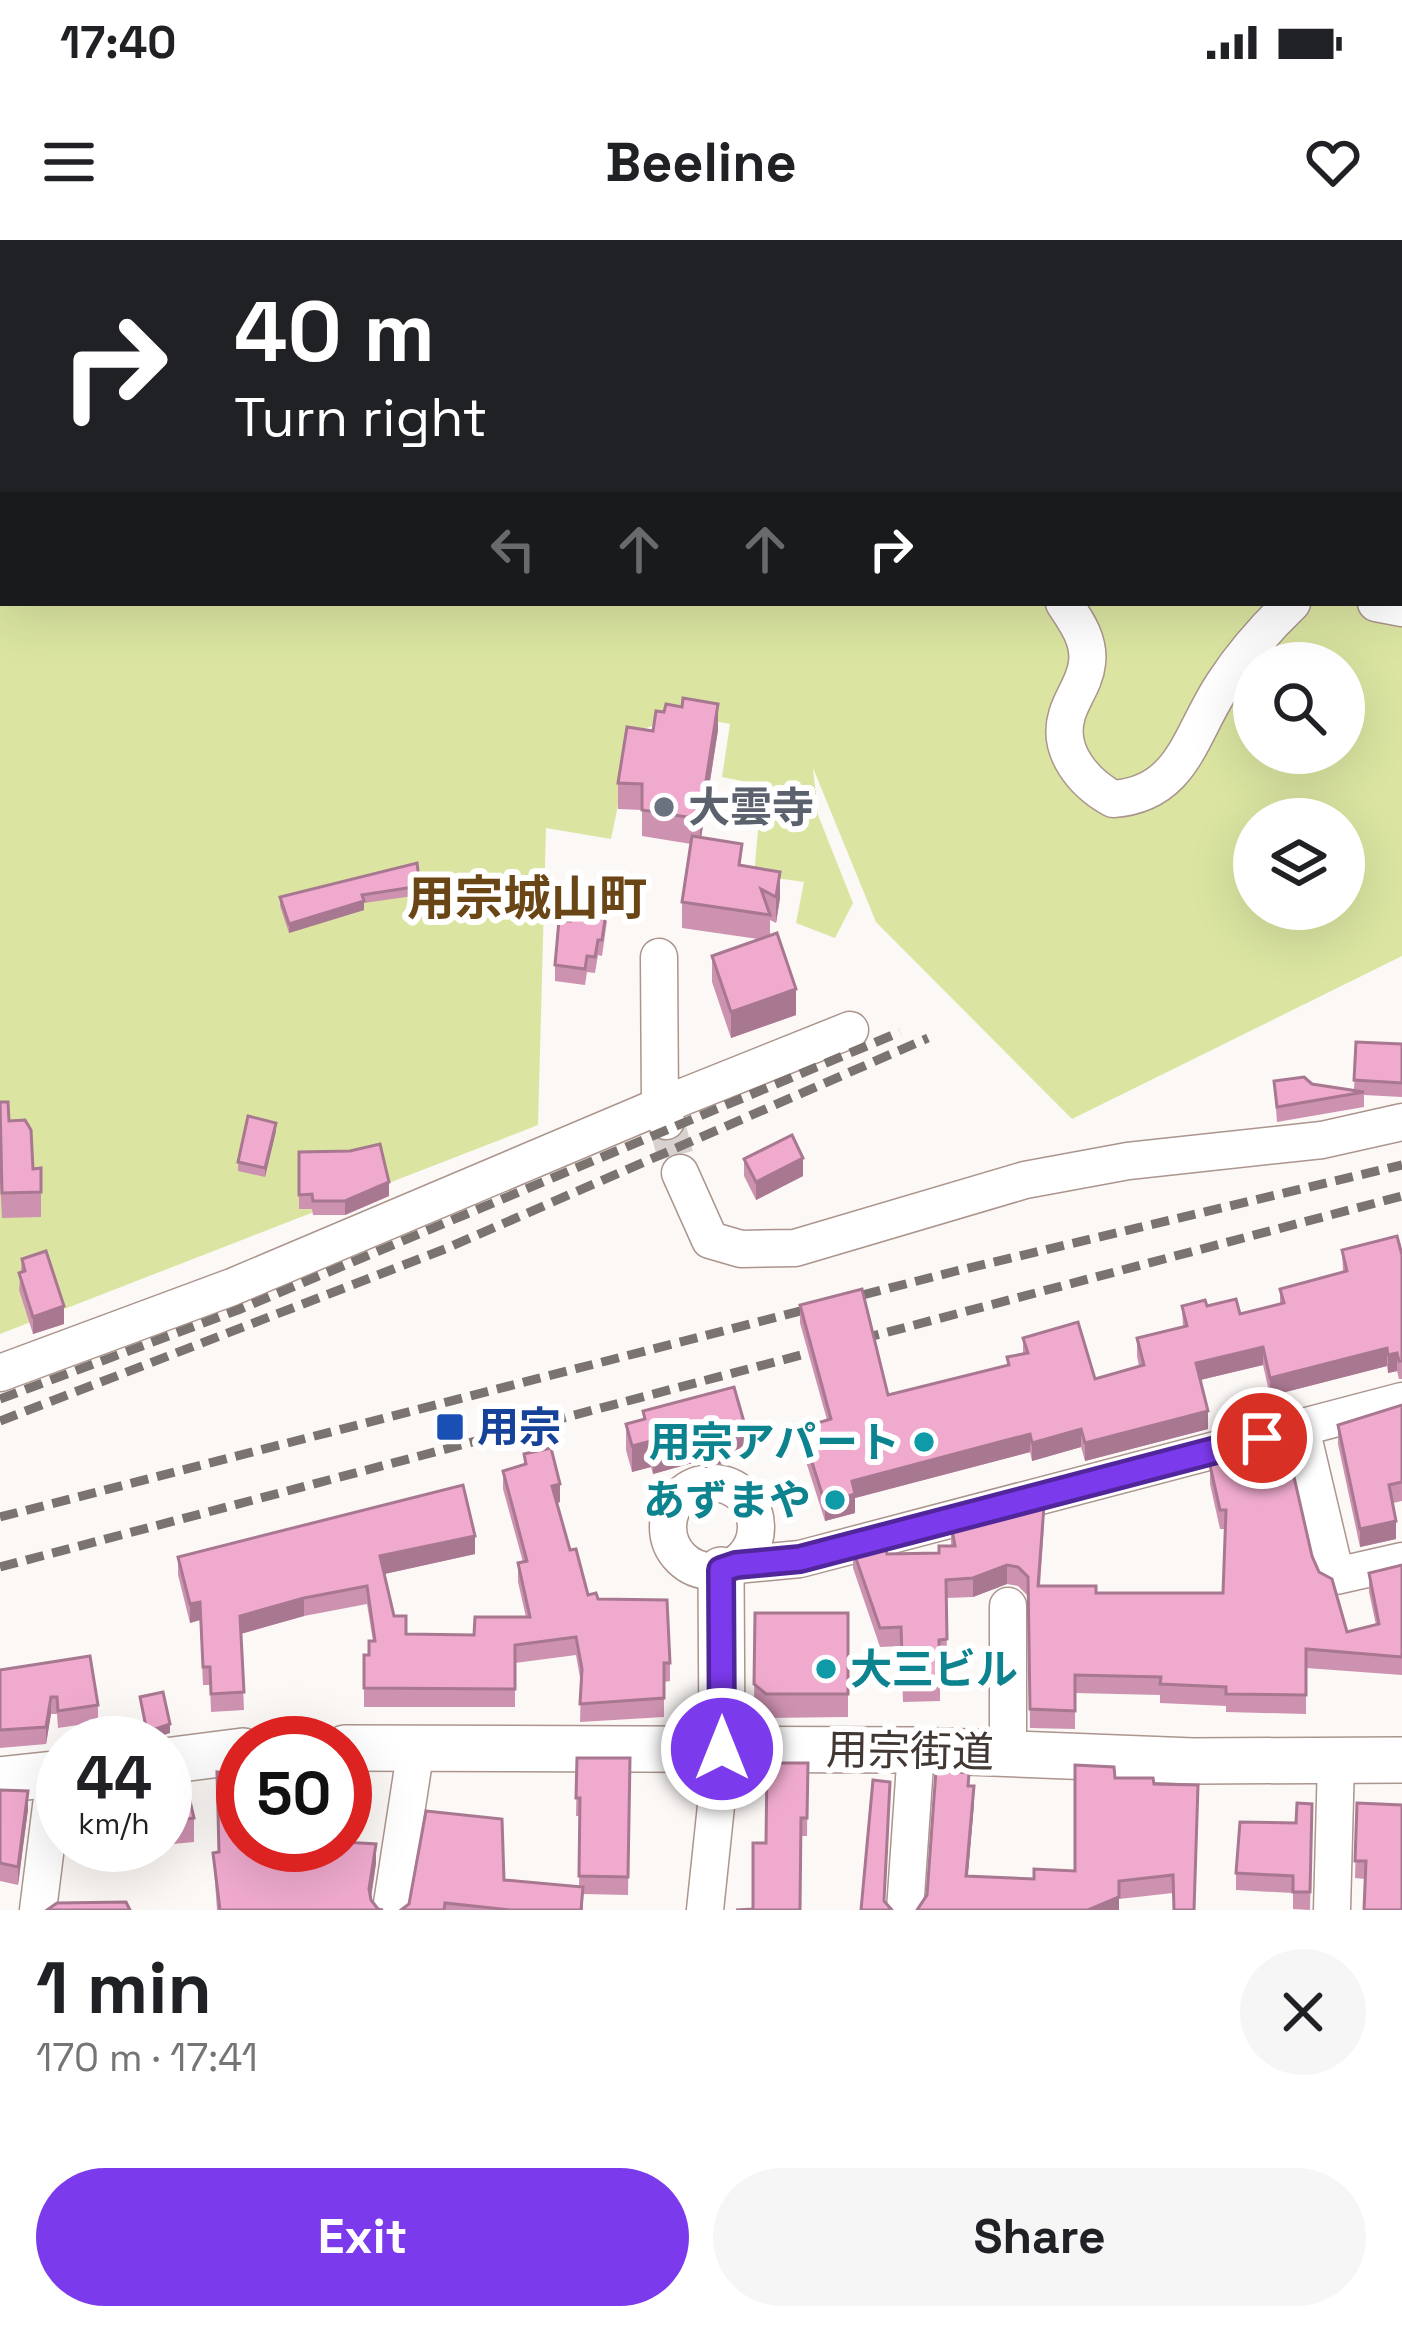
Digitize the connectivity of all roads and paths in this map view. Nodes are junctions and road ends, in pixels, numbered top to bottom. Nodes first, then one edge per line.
1 (1066, 606) edge
2 (1289, 606) edge
3 (658, 956) dead end
4 (850, 1030) dead end
5 (663, 1114) junction
6 (1402, 1121) edge
7 (680, 1173) tunnel mouth
8 (0, 1373) edge
9 (1402, 1401) edge
10 (1301, 1428) junction
11 (1402, 1562) edge
12 (728, 1568) joint
13 (1008, 1606) dead end
14 (372, 1748) edge
15 (416, 1748) junction
16 (722, 1749) junction
17 (916, 1750) junction
18 (1008, 1752) junction
19 (1402, 1760) edge
20 (1336, 1761) junction
21 (36, 1776) edge
22 (0, 1780) edge
23 (44, 1872) edge
24 (38, 1910) edge
25 (391, 1910) edge
26 (705, 1910) edge
27 (904, 1910) edge
28 (1332, 1910) edge

1 - 2 street
3 - 5 street
4 - 5 street
5 - 8 street
6 - 7 street
9 - 10 street
10 - 11 street
10 - 12 street
12 - 16 main road
13 - 18 street
14 - 15 main road, 用宗街道
15 - 16 main road, 用宗街道
15 - 25 street
16 - 17 main road, 用宗街道
16 - 26 street
17 - 18 main road, 用宗街道
17 - 27 street
18 - 20 main road, 用宗街道
19 - 20 main road, 用宗街道
20 - 28 street
21 - 22 main road
23 - 24 street

